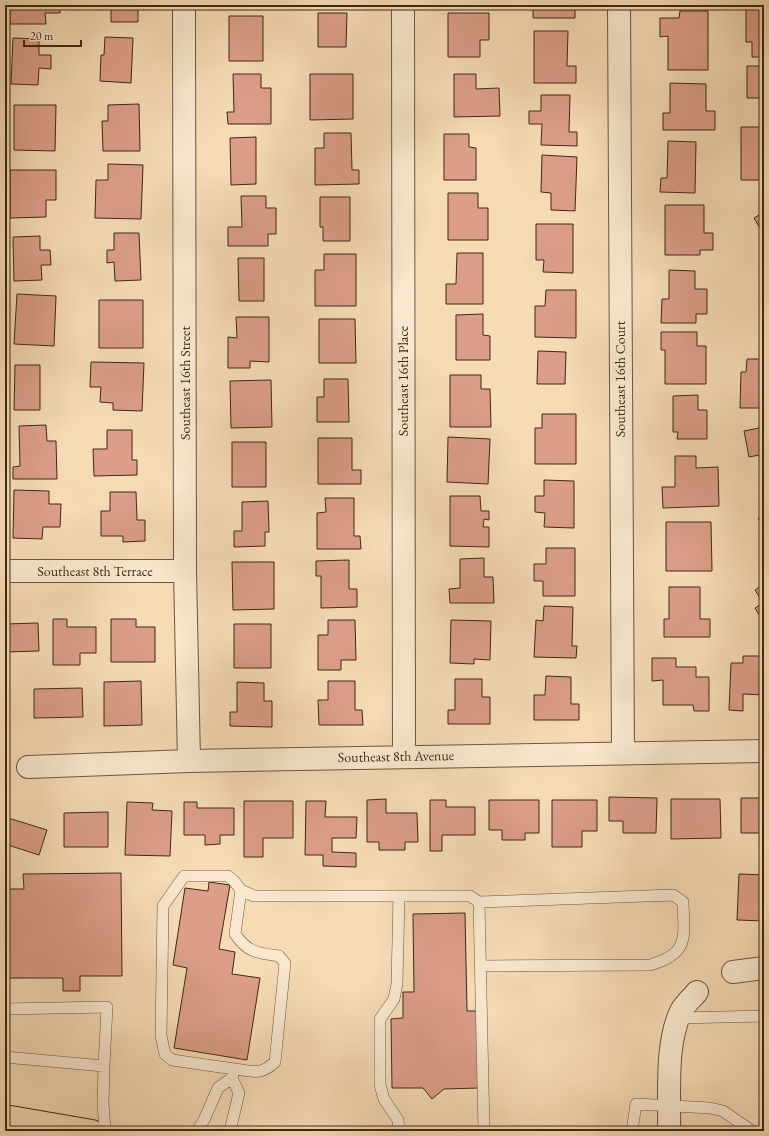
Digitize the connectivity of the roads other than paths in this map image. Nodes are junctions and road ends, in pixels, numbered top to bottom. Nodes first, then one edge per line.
1 (184, 5) edge
2 (403, 5) edge
3 (619, 5) edge
4 (5, 571) edge
5 (185, 571) junction
6 (764, 751) edge
7 (623, 752) junction
8 (404, 756) junction
9 (189, 761) junction
10 (28, 767) dead end
11 (241, 890) junction
12 (399, 896) junction
13 (479, 902) junction
14 (480, 966) junction
15 (764, 968) edge
16 (732, 972) dead end
17 (697, 992) dead end
18 (5, 1008) edge
19 (764, 1016) edge
20 (679, 1018) junction
21 (5, 1057) edge
22 (104, 1066) junction
23 (233, 1073) junction
24 (670, 1106) junction
25 (5, 1116) edge
26 (92, 1131) edge
27 (105, 1131) edge
28 (197, 1131) edge
29 (230, 1131) edge
30 (399, 1131) edge
31 (484, 1131) edge
32 (632, 1131) edge
33 (669, 1131) edge
34 (752, 1131) edge

1 - 5 street, Southeast 16th Street
2 - 8 street, Southeast 16th Place
3 - 7 street, Southeast 16th Court
4 - 5 street, Southeast 8th Terrace
5 - 9 street, Southeast 16th Street
6 - 7 street, Southeast 8th Avenue
7 - 8 street, Southeast 8th Avenue
8 - 9 street, Southeast 8th Avenue
9 - 10 street, Southeast 8th Avenue
11 - 12 lane
11 - 23 lane
11 - 23 lane
12 - 13 lane
12 - 30 lane
13 - 14 lane
13 - 14 lane
14 - 31 lane
15 - 16 street
17 - 20 street
18 - 22 lane
19 - 20 lane
20 - 24 street
21 - 22 lane
22 - 27 lane
23 - 28 lane
23 - 29 lane
24 - 32 lane
24 - 33 street
24 - 34 lane
25 - 26 main road

